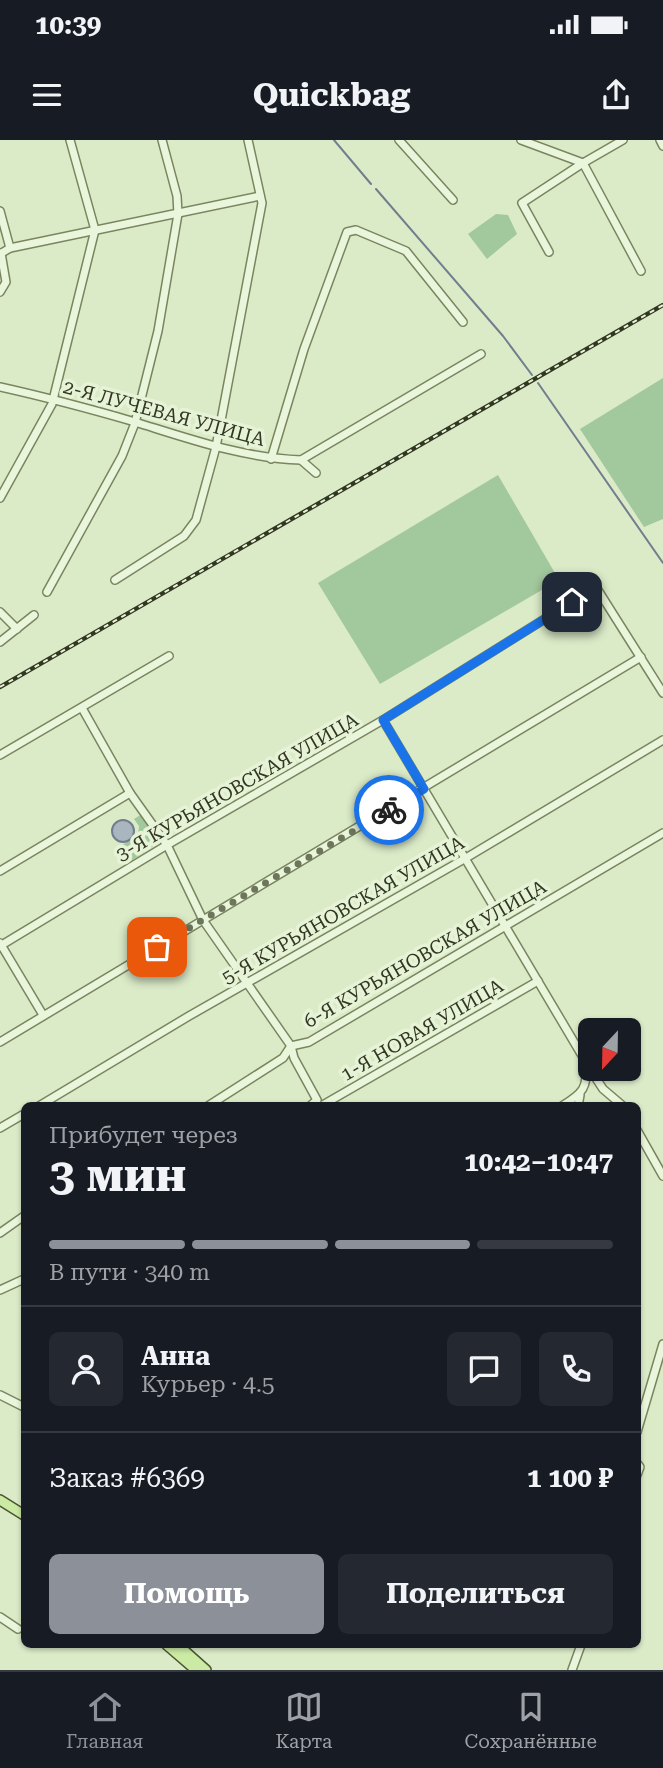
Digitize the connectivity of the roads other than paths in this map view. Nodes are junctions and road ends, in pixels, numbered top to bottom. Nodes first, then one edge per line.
1 (70, 140) edge
2 (162, 140) edge
3 (248, 140) edge
4 (399, 140) edge
5 (521, 140) edge
6 (623, 140) edge
7 (660, 140) edge
8 (663, 146) edge
9 (583, 163) junction
10 (261, 200) junction
11 (453, 201) dead end
12 (0, 211) edge
13 (178, 214) junction
14 (95, 230) junction
15 (10, 248) junction
16 (549, 252) dead end
17 (1, 253) edge
18 (641, 271) dead end
19 (0, 292) edge
20 (463, 322) dead end
21 (481, 354) dead end
22 (0, 387) edge
23 (53, 399) junction
24 (135, 423) junction
25 (216, 447) junction
26 (271, 459) junction
27 (301, 460) junction
28 (316, 473) dead end
29 (0, 498) edge
30 (115, 580) dead end
31 (47, 592) dead end
32 (0, 612) edge
33 (34, 615) dead end
34 (17, 629) junction
35 (0, 642) edge
36 (169, 656) dead end
37 (640, 657) junction
38 (663, 693) edge
39 (82, 708) junction
40 (383, 720) junction
41 (663, 740) edge
42 (0, 755) edge
43 (424, 789) junction
44 (130, 793) junction
45 (663, 833) edge
46 (167, 845) junction
47 (466, 858) junction
48 (0, 871) edge
49 (203, 920) junction
50 (505, 926) junction
51 (0, 944) edge
52 (536, 978) junction
53 (247, 984) junction
54 (43, 1015) junction
55 (0, 1042) edge
56 (292, 1046) junction
57 (578, 1049) edge
58 (586, 1082) edge
59 (599, 1082) edge
60 (580, 1095) junction
61 (46, 1102) edge
62 (214, 1102) edge
63 (315, 1102) edge
64 (328, 1102) edge
65 (569, 1102) edge
66 (579, 1102) edge
67 (618, 1102) edge
68 (21, 1116) edge
69 (0, 1128) edge
70 (641, 1137) edge
71 (663, 1175) edge
72 (21, 1218) edge
73 (0, 1233) edge
74 (21, 1280) edge
75 (0, 1290) edge
76 (663, 1344) edge
77 (0, 1395) edge
78 (21, 1406) edge
79 (641, 1418) edge
80 (0, 1500) edge
81 (21, 1513) edge
82 (0, 1617) edge
83 (18, 1629) dead end
84 (170, 1648) edge
85 (182, 1648) edge
86 (579, 1648) edge
87 (196, 1670) edge
88 (206, 1670) edge
89 (572, 1670) edge

1 - 14 street
2 - 13 street
3 - 10 street
4 - 11 street
5 - 9 street
6 - 9 street
7 - 8 street
9 - 16 street
9 - 18 street
10 - 13 street
10 - 25 street
12 - 15 street
13 - 14 street
13 - 24 street
14 - 15 street
14 - 23 street
15 - 17 street
17 - 19 street
20 - 26 street
21 - 27 street
22 - 23 street, 2-Я ЛУЧЕВАЯ УЛИЦА
23 - 24 street, 2-Я ЛУЧЕВАЯ УЛИЦА
23 - 29 street
24 - 25 street, 2-Я ЛУЧЕВАЯ УЛИЦА
24 - 31 street
25 - 26 street, 2-Я ЛУЧЕВАЯ УЛИЦА
25 - 30 street
26 - 27 street, 2-Я ЛУЧЕВАЯ УЛИЦА
27 - 28 street
32 - 34 street
33 - 34 street
34 - 35 street
36 - 39 street
37 - 38 street
37 - 40 street, 3-Я КУРЬЯНОВСКАЯ УЛИЦА
37 - 43 street
39 - 42 street
39 - 44 street
40 - 43 street
40 - 46 street, 3-Я КУРЬЯНОВСКАЯ УЛИЦА
41 - 47 street, 5-Я КУРЬЯНОВСКАЯ УЛИЦА
43 - 47 street
43 - 49 street
44 - 46 street
44 - 48 street
45 - 50 street, 6-Я КУРЬЯНОВСКАЯ УЛИЦА
46 - 49 street
46 - 51 street, 3-Я КУРЬЯНОВСКАЯ УЛИЦА
47 - 50 street
47 - 53 street, 5-Я КУРЬЯНОВСКАЯ УЛИЦА
49 - 53 street
49 - 54 street
50 - 52 street
50 - 56 street, 6-Я КУРЬЯНОВСКАЯ УЛИЦА
51 - 54 street
52 - 57 street
52 - 64 street, 1-Я НОВАЯ УЛИЦА
53 - 56 street
53 - 61 street, 5-Я КУРЬЯНОВСКАЯ УЛИЦА
54 - 55 street
56 - 62 street, 6-Я КУРЬЯНОВСКАЯ УЛИЦА
56 - 63 street
58 - 60 street
59 - 67 street
60 - 65 street
60 - 66 street
68 - 69 street
70 - 71 street
72 - 73 street
74 - 75 street
76 - 79 street
77 - 78 street
80 - 81 main road
82 - 83 street
84 - 87 main road
85 - 88 main road
86 - 89 street

